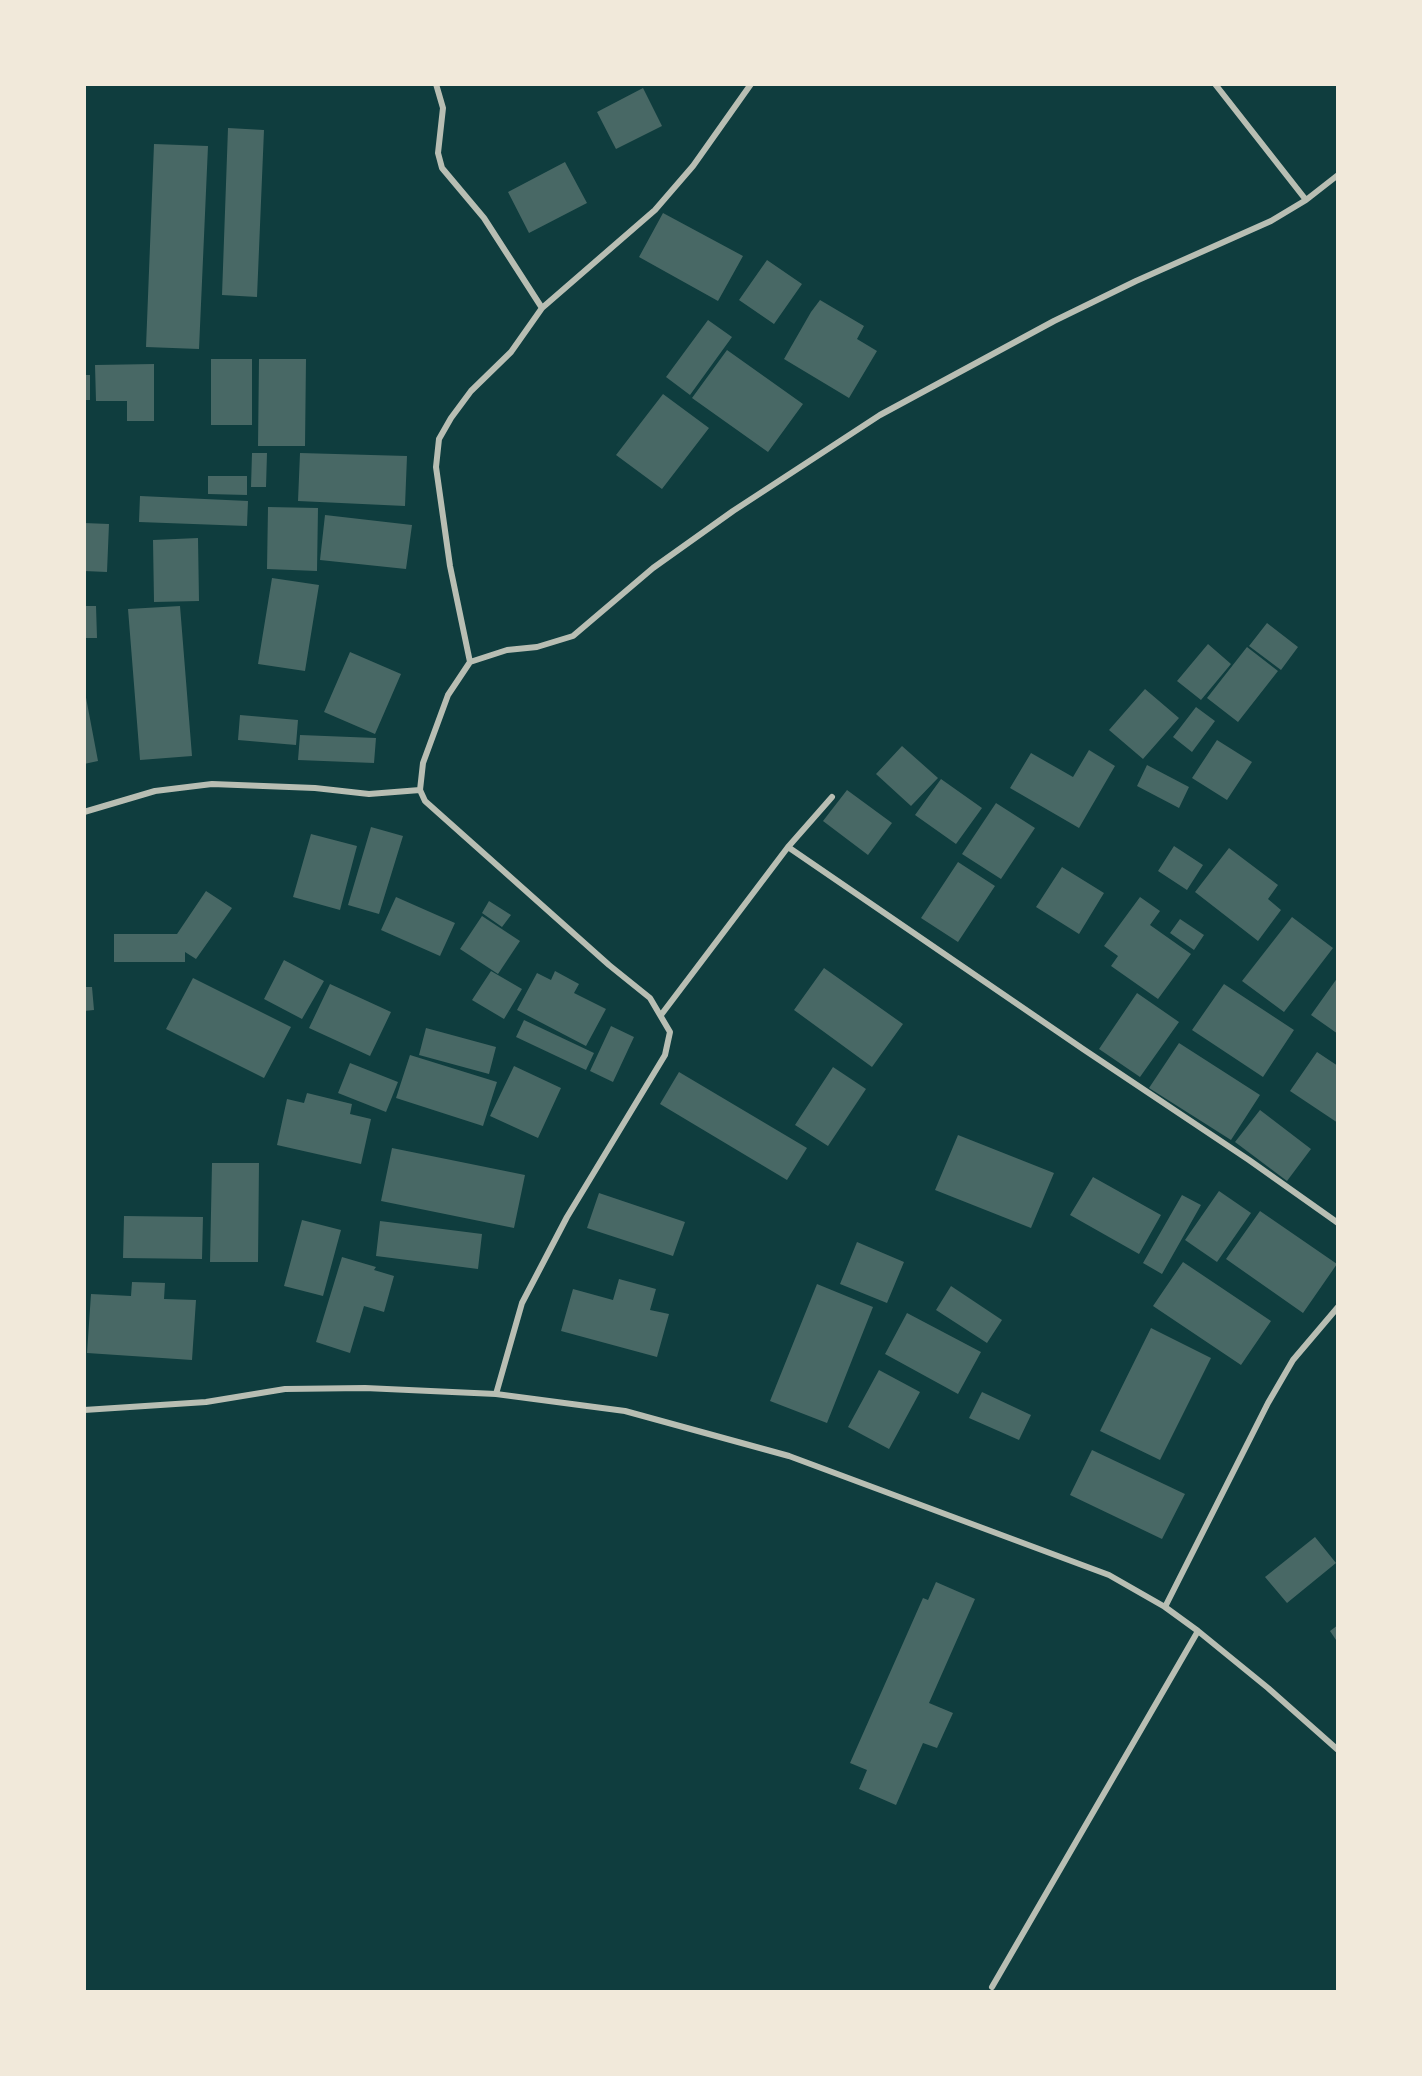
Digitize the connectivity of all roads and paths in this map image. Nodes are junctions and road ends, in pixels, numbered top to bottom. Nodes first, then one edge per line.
1 (436, 84) edge
2 (751, 84) edge
3 (1215, 84) edge
4 (1338, 175) edge
5 (1306, 200) junction
6 (542, 308) junction
7 (470, 662) junction
8 (420, 790) junction
9 (832, 797) dead end
10 (84, 812) edge
11 (788, 847) junction
12 (661, 1015) junction
13 (1338, 1223) edge
14 (1338, 1306) edge
15 (496, 1394) junction
16 (84, 1410) edge
17 (1165, 1607) junction
18 (1198, 1631) junction
19 (1338, 1750) edge
20 (992, 1987) dead end

1 - 6 street
2 - 6 street
3 - 5 street
4 - 5 street
5 - 7 street
6 - 7 street
7 - 8 street
8 - 10 street
8 - 12 street
9 - 11 street
11 - 12 street
11 - 13 street
12 - 15 street
14 - 17 street
15 - 16 street
15 - 17 street
17 - 18 street
18 - 19 street
18 - 20 street

